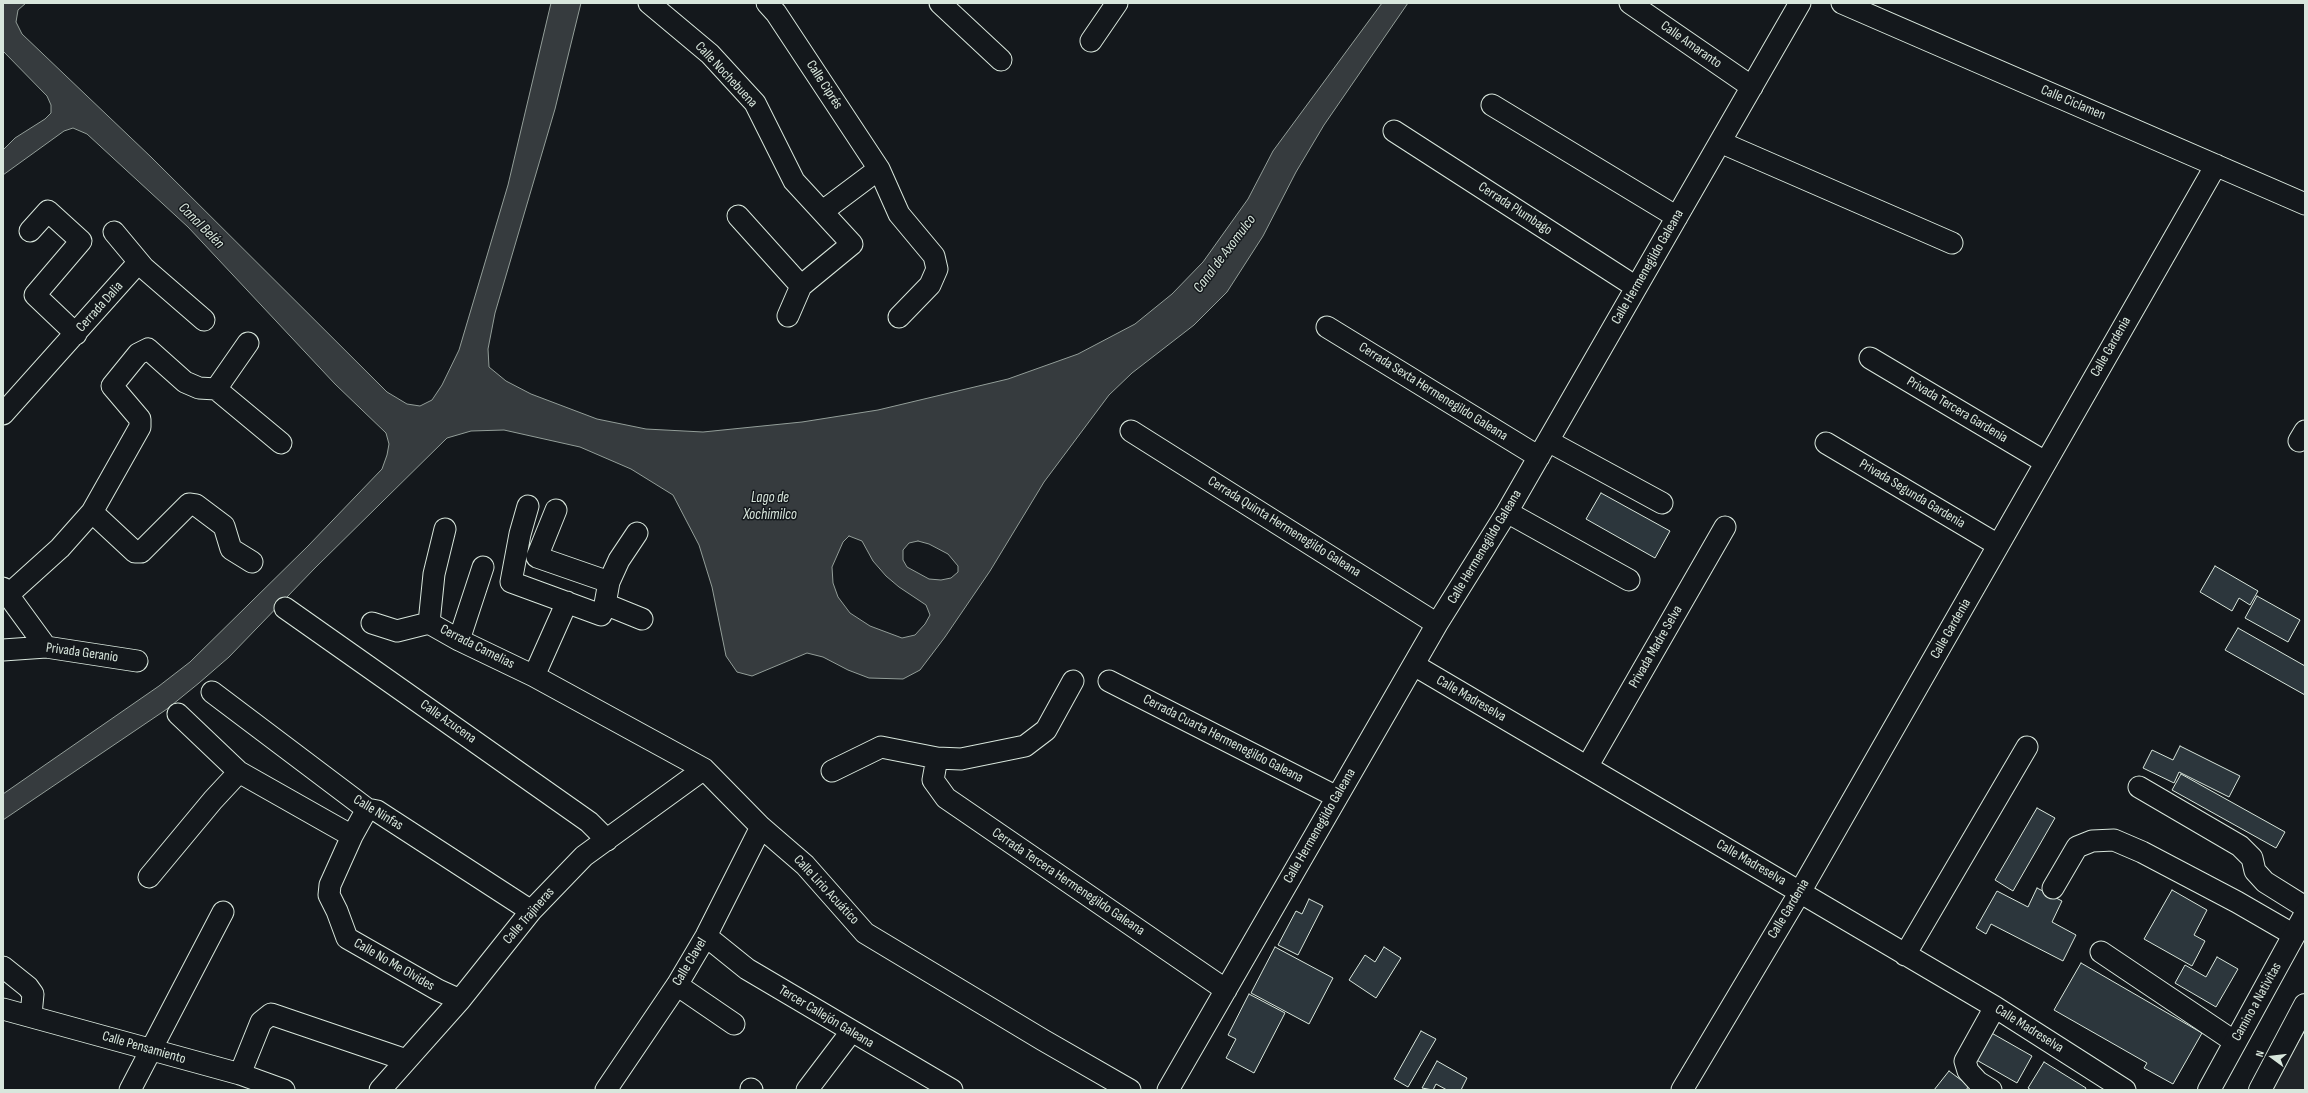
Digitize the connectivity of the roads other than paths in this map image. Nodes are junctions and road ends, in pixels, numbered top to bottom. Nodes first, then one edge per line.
1 (767, 3) edge
2 (940, 3) edge
3 (1118, 3) edge
4 (1630, 3) edge
5 (1800, 3) edge
6 (1842, 3) edge
7 (655, 4) edge
8 (1091, 40) dead end
9 (1001, 60) dead end
10 (1752, 87) junction
11 (1492, 105) dead end
12 (1394, 131) dead end
13 (1720, 142) junction
14 (2216, 165) junction
15 (879, 169) junction
16 (2305, 204) edge
17 (823, 212) junction
18 (738, 216) dead end
19 (1677, 217) junction
20 (30, 232) dead end
21 (114, 232) dead end
22 (1952, 243) dead end
23 (138, 263) junction
24 (801, 286) junction
25 (1636, 288) junction
26 (788, 316) dead end
27 (900, 317) dead end
28 (204, 320) dead end
29 (1327, 326) dead end
30 (76, 334) junction
31 (248, 343) dead end
32 (1870, 358) dead end
33 (216, 389) junction
34 (3, 414) edge
35 (1131, 430) dead end
36 (281, 443) dead end
37 (1826, 443) dead end
38 (1543, 449) junction
39 (2045, 462) junction
40 (1662, 503) dead end
41 (528, 506) dead end
42 (556, 510) dead end
43 (92, 512) junction
44 (1507, 512) junction
45 (1725, 527) dead end
46 (445, 529) dead end
47 (637, 533) dead end
48 (1998, 545) junction
49 (252, 562) dead end
50 (483, 567) dead end
51 (1628, 580) dead end
52 (608, 582) junction
53 (6, 591) edge
54 (567, 602) junction
55 (605, 604) junction
56 (285, 608) dead end
57 (642, 619) dead end
58 (372, 623) dead end
59 (429, 623) junction
60 (1437, 624) junction
61 (458, 640) junction
62 (46, 647) junction
63 (3, 650) edge
64 (137, 661) dead end
65 (1414, 665) junction
66 (534, 676) junction
67 (1073, 681) dead end
68 (1109, 681) dead end
69 (212, 692) dead end
70 (178, 714) dead end
71 (2027, 747) dead end
72 (937, 758) junction
73 (1587, 767) junction
74 (704, 769) junction
75 (832, 770) dead end
76 (239, 772) junction
77 (2139, 787) dead end
78 (1337, 796) junction
79 (367, 809) junction
80 (761, 827) junction
81 (352, 836) junction
82 (607, 840) junction
83 (149, 877) dead end
84 (2053, 888) dead end
85 (1800, 892) junction
86 (2305, 907) edge
87 (531, 911) junction
88 (223, 912) dead end
89 (2305, 915) edge
90 (706, 936) junction
91 (2294, 936) junction
92 (2101, 952) dead end
93 (1905, 955) junction
94 (3, 967) edge
95 (678, 985) junction
96 (1226, 990) junction
97 (460, 1000) junction
98 (2305, 1004) edge
99 (1995, 1007) junction
100 (3, 1009) edge
101 (30, 1015) junction
102 (734, 1024) dead end
103 (851, 1032) junction
104 (2235, 1042) junction
105 (152, 1050) junction
106 (406, 1060) junction
107 (240, 1074) junction
108 (616, 1087) edge
109 (130, 1090) edge
110 (284, 1090) edge
111 (380, 1090) edge
112 (807, 1090) edge
113 (952, 1090) edge
114 (1130, 1090) edge
115 (1168, 1090) edge
116 (1682, 1090) edge
117 (1991, 1090) edge
118 (2125, 1090) edge
119 (2209, 1090) edge
120 (2260, 1090) edge

1 - 15 street, Calle Ciprés
2 - 9 street
3 - 8 street
4 - 10 street, Calle Amaranto
5 - 10 street, Calle Hermenegildo Galeana
6 - 14 street, Calle Ciclamen
7 - 17 street, Calle Nochebuena
10 - 13 street, Calle Hermenegildo Galeana
11 - 19 street
12 - 25 street, Cerrada Plumbago
13 - 19 street, Calle Hermenegildo Galeana
13 - 22 street
14 - 16 street, Calle Ciclamen
14 - 39 street, Calle Gardenia
15 - 17 street
15 - 27 street, Calle Ciprés
17 - 24 street, Calle Nochebuena
18 - 24 street
19 - 25 street, Calle Hermenegildo Galeana
20 - 30 street
21 - 23 street
23 - 28 street
23 - 30 street, Cerrada Dalia
24 - 26 street
25 - 38 street, Calle Hermenegildo Galeana
29 - 38 street, Cerrada Sexta Hermenegildo Galeana
30 - 34 street, Cerrada Dalia
31 - 33 street
32 - 39 street, Privada Tercera Gardenia
33 - 36 street
33 - 43 street
35 - 60 street, Cerrada Quinta Hermenegildo Galeana
37 - 48 street, Privada Segunda Gardenia
38 - 40 street, Cerrada Sexta Hermenegildo Galeana
38 - 44 street, Calle Hermenegildo Galeana
39 - 48 street, Calle Gardenia
41 - 54 street
42 - 52 street
43 - 49 street
43 - 53 street
44 - 51 street
44 - 60 street, Calle Hermenegildo Galeana
45 - 73 street, Privada Madre Selva
46 - 59 street
47 - 52 street
48 - 85 street, Calle Gardenia
50 - 61 street
52 - 55 street
53 - 62 street
54 - 55 street
54 - 66 street
55 - 57 street
56 - 82 street, Calle Azucena
58 - 59 street, Cerrada Camelias
59 - 61 street, Cerrada Camelias
60 - 65 street, Calle Hermenegildo Galeana
61 - 66 street, Cerrada Camelias
62 - 63 street, Privada Geranio
62 - 64 street, Privada Geranio
65 - 73 street, Calle Madreselva
65 - 78 street, Calle Hermenegildo Galeana
66 - 74 street, Calle Lirio Acuático
67 - 72 street
68 - 78 street, Cerrada Cuarta Hermenegildo Galeana
69 - 79 street, Calle Ninfas
70 - 76 street
71 - 93 street
72 - 75 street
72 - 96 street, Cerrada Tercera Hermenegildo Galeana
73 - 85 street, Calle Madreselva
74 - 80 street, Calle Lirio Acuático
74 - 82 street, Calle Trajineras
76 - 81 street
76 - 83 street
77 - 86 street
78 - 96 street, Calle Hermenegildo Galeana
79 - 81 street, Calle No Me Olvides
79 - 87 street, Calle Ninfas
80 - 90 street, Calle Clavel
80 - 114 street, Calle Lirio Acuático
81 - 97 street, Calle No Me Olvides
82 - 87 street, Calle Trajineras
84 - 91 street
85 - 93 street, Calle Madreselva
85 - 116 street, Calle Gardenia
87 - 97 street, Calle Trajineras
88 - 105 street
89 - 91 main road, Camino a Nativitas
90 - 95 street, Calle Clavel
90 - 103 street, Tercer Callejón Galeana
91 - 104 main road, Camino a Nativitas
92 - 104 street
93 - 99 street, Calle Madreselva
94 - 101 street
95 - 102 street
95 - 108 street, Calle Clavel
96 - 115 street, Calle Hermenegildo Galeana
97 - 106 street, Calle Trajineras
98 - 120 main road
99 - 117 street
99 - 118 street, Calle Madreselva
100 - 101 street, Calle Pensamiento
101 - 105 street, Calle Pensamiento
103 - 112 street
103 - 113 street, Tercer Callejón Galeana
104 - 119 main road, Camino a Nativitas
105 - 107 street, Calle Pensamiento
105 - 109 street
106 - 107 street
106 - 111 street, Calle Trajineras
107 - 110 street, Calle Pensamiento

